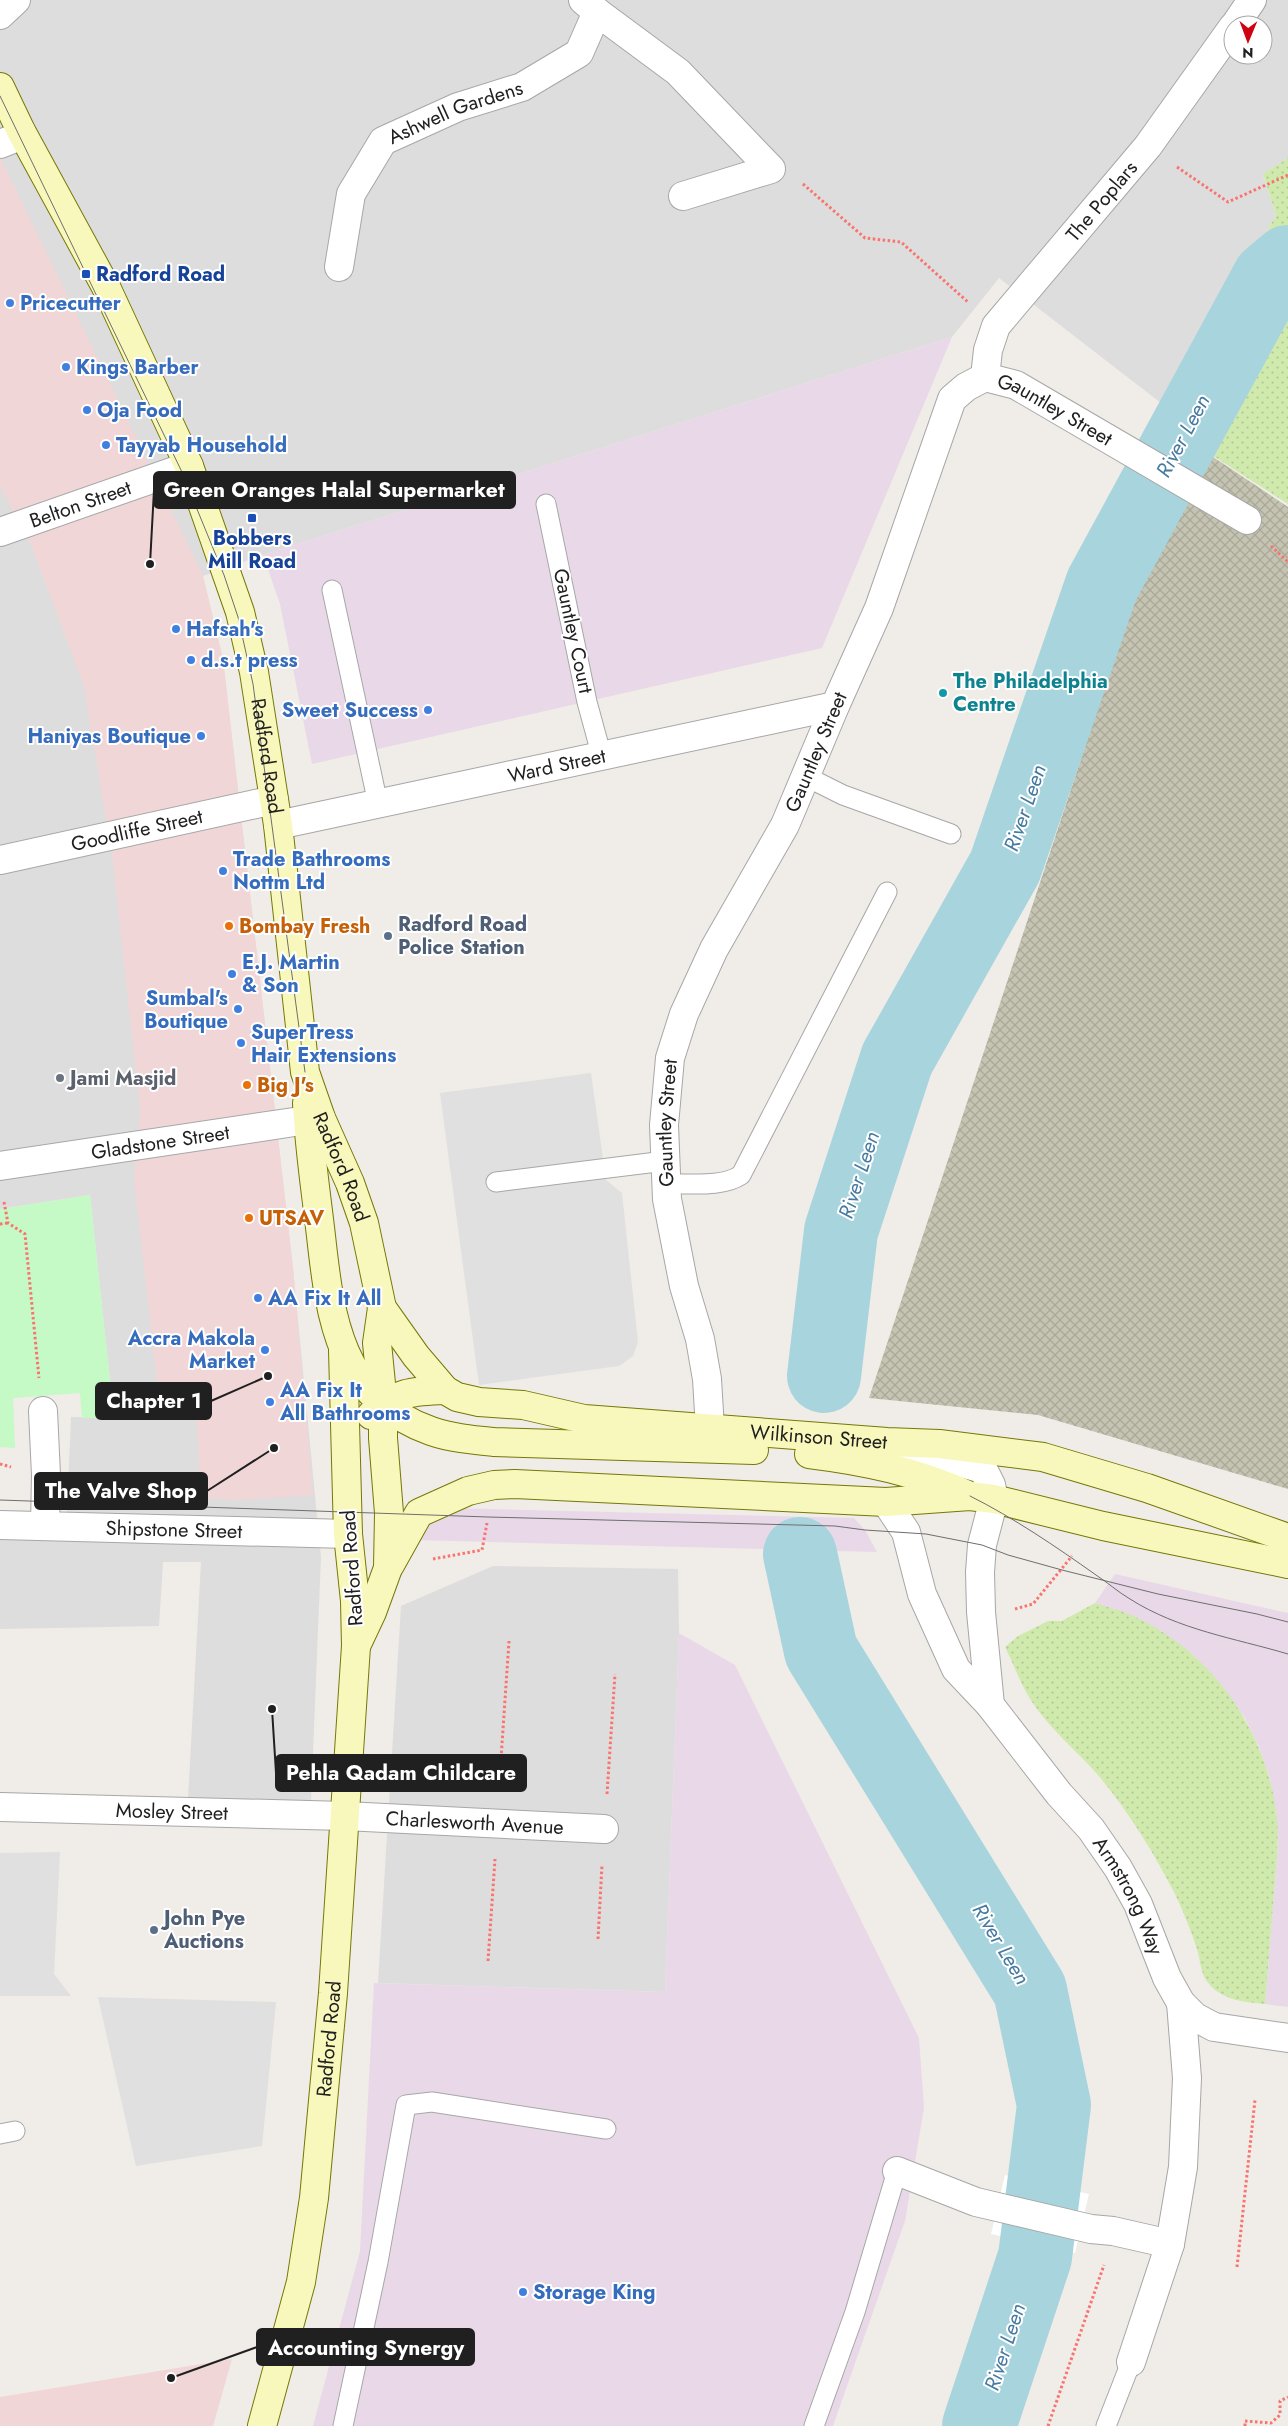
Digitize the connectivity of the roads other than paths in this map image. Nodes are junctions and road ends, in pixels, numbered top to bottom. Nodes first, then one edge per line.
1 (16, 0) edge
2 (1252, 0) edge
3 (590, 6) edge
4 (0, 15) edge
5 (1242, 15) edge
6 (1223, 41) edge
7 (0, 87) edge
8 (10, 137) edge
9 (683, 196) dead end
10 (339, 267) dead end
11 (985, 377) junction
12 (189, 466) junction
13 (546, 504) dead end
14 (1246, 520) dead end
15 (0, 532) edge
16 (332, 590) dead end
17 (834, 706) junction
18 (602, 757) junction
19 (805, 776) junction
20 (378, 804) junction
21 (276, 813) junction
22 (951, 834) dead end
23 (0, 860) edge
24 (887, 892) dead end
25 (314, 1119) junction
26 (0, 1166) edge
27 (666, 1172) junction
28 (496, 1182) dead end
29 (382, 1308) junction
30 (343, 1350) junction
31 (445, 1390) junction
32 (383, 1404) junction
33 (42, 1410) road end
34 (710, 1429) junction
35 (887, 1442) junction
36 (347, 1461) junction
37 (982, 1497) junction
38 (886, 1502) junction
39 (0, 1525) edge
40 (46, 1526) junction
41 (348, 1534) junction
42 (1288, 1538) edge
43 (1288, 1564) edge
44 (388, 1568) junction
45 (356, 1646) junction
46 (990, 1705) junction
47 (0, 1807) edge
48 (345, 1816) junction
49 (604, 1829) dead end
50 (1181, 2003) junction
51 (1288, 2038) edge
52 (606, 2130) dead end
53 (896, 2171) joint
54 (1170, 2244) junction
55 (1131, 2362) joint
56 (262, 2426) edge
57 (343, 2426) edge
58 (814, 2426) edge
59 (1106, 2426) edge

1 - 4 street
2 - 5 street, The Poplars
3 - 9 street, Ashwell Gardens
3 - 10 street, Ashwell Gardens
6 - 11 street, The Poplars
7 - 8 street, Radford Road
8 - 12 street, Radford Road
11 - 14 street, Gauntley Street
11 - 17 street, Gauntley Street
12 - 15 street, Belton Street
12 - 21 street, Radford Road
13 - 18 lane, Gauntley Court
16 - 20 lane
17 - 18 street, Ward Street
17 - 19 street, Gauntley Street
18 - 20 street, Ward Street
19 - 22 lane
19 - 27 street, Gauntley Street
20 - 21 street, Ward Street
21 - 23 street, Goodliffe Street
21 - 25 street, Radford Road
24 - 27 lane
25 - 26 street, Gladstone Street
25 - 29 street, Radford Road
25 - 30 street, Radford Road
27 - 28 lane
27 - 34 street, Gauntley Street
29 - 31 street, Wilkinson Street
29 - 32 street, Radford Road
30 - 32 street
30 - 36 street, Radford Road
31 - 32 street, Radford Road
31 - 34 street, Wilkinson Street
32 - 36 street, Radford Road
32 - 37 street
32 - 44 street, Radford Road
33 - 40 street
34 - 35 street, Wilkinson Street
35 - 37 street
35 - 42 street, Wilkinson Street
36 - 41 street, Radford Road
37 - 38 street
37 - 43 street
37 - 46 street
38 - 44 street
38 - 46 street, Armstrong Way
39 - 40 street, Shipstone Street
40 - 41 street, Shipstone Street
41 - 45 street, Radford Road
44 - 45 street, Radford Road
45 - 48 street, Radford Road
46 - 50 street, Armstrong Way
47 - 48 street, Mosley Street
48 - 49 street, Charlesworth Avenue
48 - 56 street, Radford Road
50 - 51 street, Armstrong Way
50 - 54 street
52 - 57 lane
53 - 54 street
53 - 58 lane
54 - 55 street
55 - 59 lane

